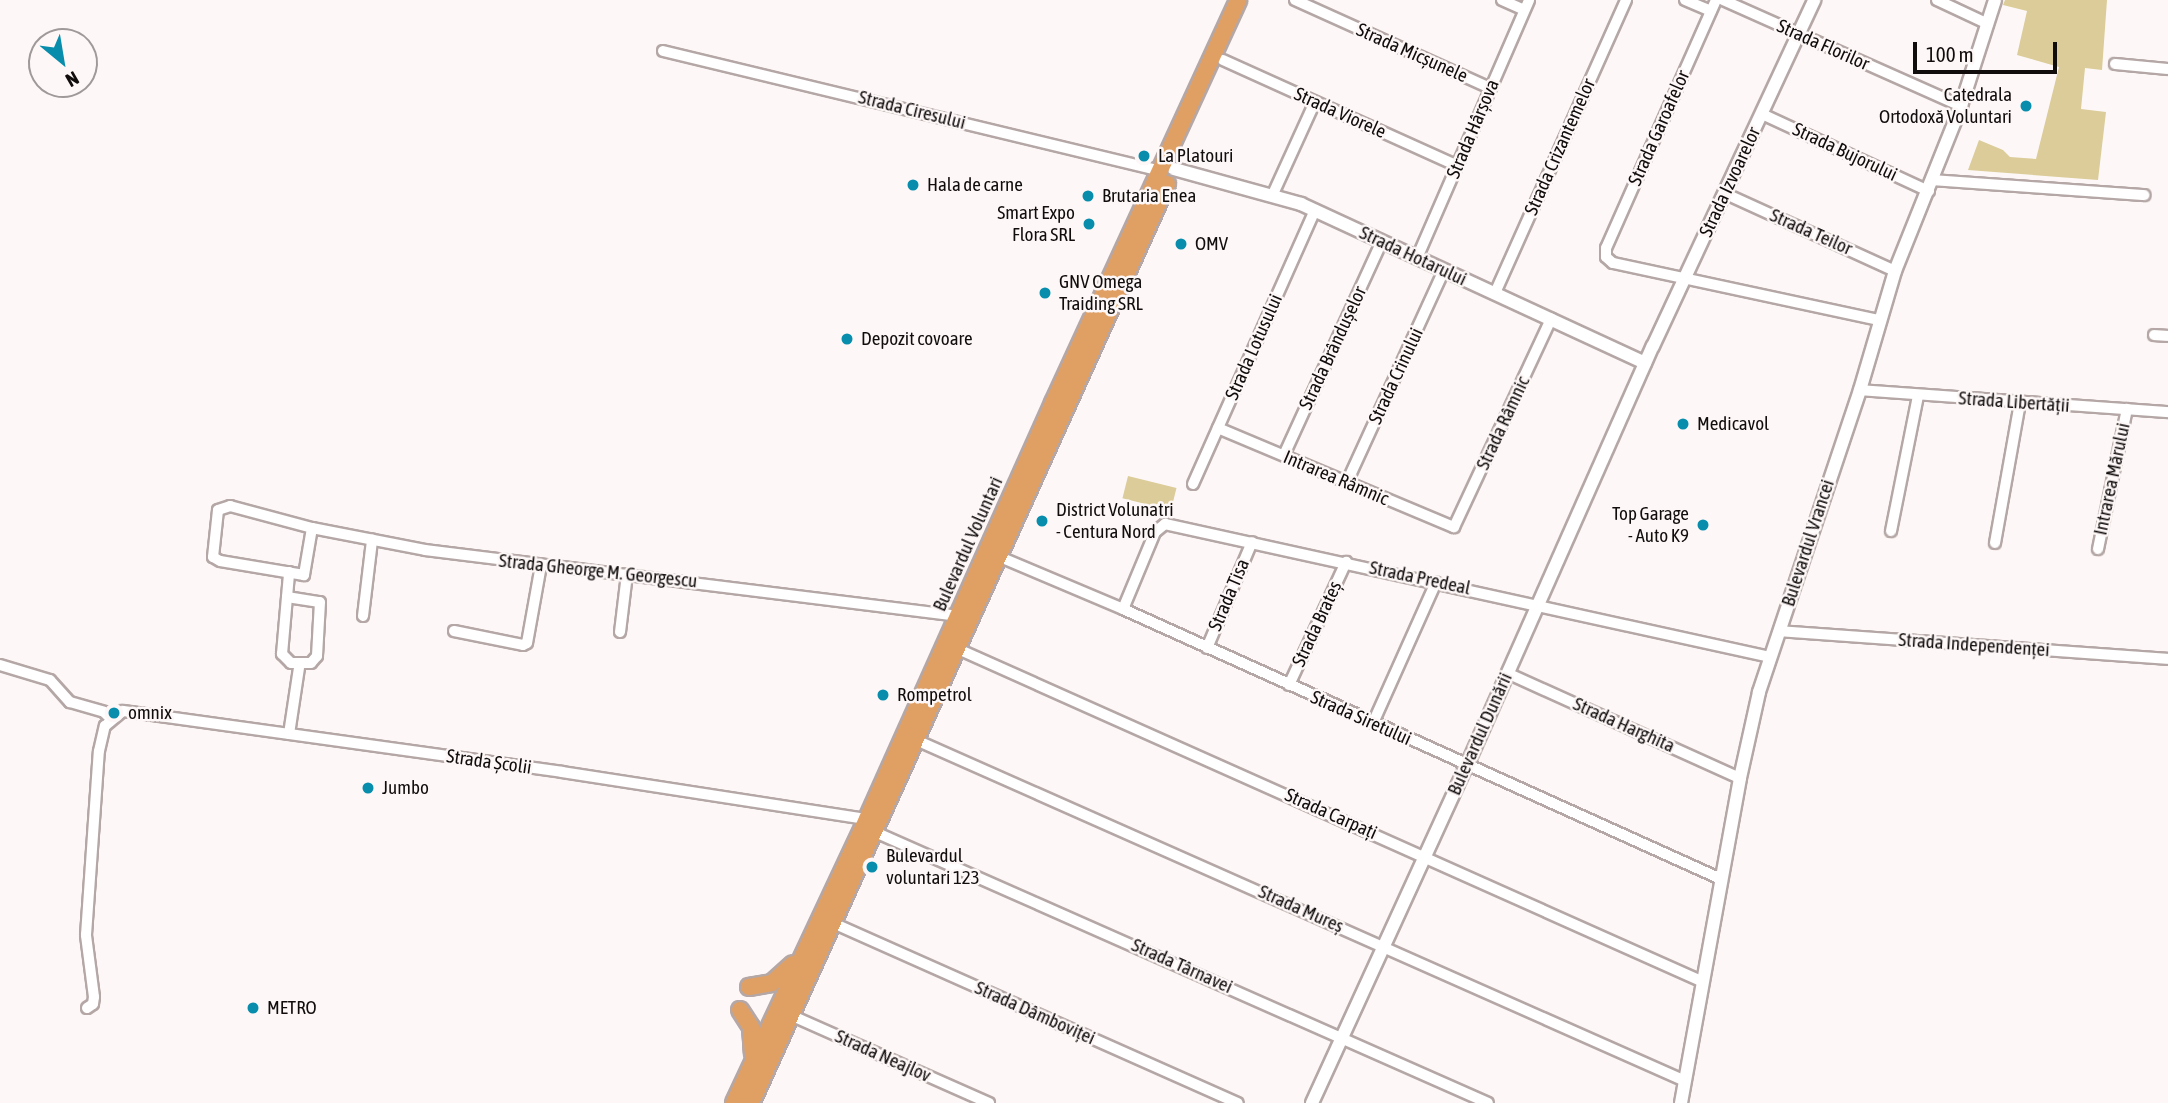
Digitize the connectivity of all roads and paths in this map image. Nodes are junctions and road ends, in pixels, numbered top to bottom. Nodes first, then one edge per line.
1 (1238, 0) edge
2 (1250, 0) edge
3 (1295, 0) edge
4 (1502, 0) edge
5 (1626, 0) edge
6 (1685, 0) edge
7 (1716, 0) edge
8 (1724, 0) edge
9 (1814, 0) edge
10 (1937, 0) edge
11 (1995, 0) edge
12 (1527, 5) edge
13 (1711, 11) junction
14 (1988, 24) junction
15 (1798, 34) junction
16 (663, 51) dead end
17 (1223, 60) junction
18 (2115, 64) dead end
19 (2168, 69) edge
20 (1490, 89) junction
21 (1315, 102) junction
22 (1961, 106) junction
23 (1762, 114) junction
24 (1457, 165) junction
25 (1167, 170) junction
26 (1931, 186) junction
27 (1273, 194) junction
28 (1726, 194) junction
29 (2144, 195) dead end
30 (1315, 211) junction
31 (1382, 241) junction
32 (1417, 258) junction
33 (1444, 270) junction
34 (1895, 271) junction
35 (1685, 278) junction
36 (1495, 293) junction
37 (1551, 319) junction
38 (1879, 320) junction
39 (2154, 335) dead end
40 (2168, 336) edge
41 (1645, 363) junction
42 (1860, 390) junction
43 (1918, 396) junction
44 (2020, 403) junction
45 (2127, 409) junction
46 (2168, 412) edge
47 (1218, 428) junction
48 (1283, 455) junction
49 (1347, 482) junction
50 (1193, 484) dead end
51 (1454, 527) joint
52 (312, 528) junction
53 (1891, 531) dead end
54 (372, 540) junction
55 (1252, 542) junction
56 (1995, 543) dead end
57 (2098, 549) dead end
58 (1000, 557) junction
59 (1346, 562) junction
60 (541, 565) junction
61 (289, 572) junction
62 (627, 574) junction
63 (1436, 582) junction
64 (287, 597) junction
65 (1537, 604) junction
66 (1123, 609) junction
67 (363, 616) dead end
68 (959, 616) junction
69 (454, 631) dead end
70 (1779, 631) junction
71 (620, 632) dead end
72 (1207, 648) junction
73 (958, 649) junction
74 (1770, 657) junction
75 (2168, 659) edge
76 (0, 665) edge
77 (299, 668) dead end
78 (1507, 673) junction
79 (1289, 685) junction
80 (111, 719) junction
81 (1373, 723) junction
82 (289, 734) junction
83 (916, 740) junction
84 (1467, 765) junction
85 (1740, 778) junction
86 (871, 825) junction
87 (1424, 856) junction
88 (1721, 879) junction
89 (833, 923) junction
90 (1384, 945) junction
91 (802, 955) junction
92 (1703, 982) junction
93 (749, 987) dead end
94 (87, 1008) dead end
95 (740, 1010) dead end
96 (783, 1012) junction
97 (1342, 1036) junction
98 (753, 1056) junction
99 (1685, 1081) junction
100 (734, 1103) edge
101 (751, 1103) edge
102 (989, 1103) edge
103 (1238, 1103) edge
104 (1312, 1103) edge
105 (1488, 1103) edge
106 (1681, 1103) edge

1 - 25 highway, Bulevardul Voluntari
2 - 17 highway, Bulevardul Voluntari
3 - 20 street, Strada Micșunele
4 - 12 street
5 - 36 street, Strada Crizantemelor
6 - 13 street
7 - 13 street, Strada Garoafelor
8 - 15 street, Strada Florilor
9 - 15 street, Strada Izvoarelor
10 - 14 street
11 - 14 street, Bulevardul Vrancei
12 - 20 street, Strada Hârșova
13 - 35 street, Strada Garoafelor
14 - 22 street, Bulevardul Vrancei
15 - 22 street, Strada Florilor
15 - 23 street, Strada Izvoarelor
16 - 25 street, Strada Ciresului
17 - 21 street, Strada Viorele
17 - 25 highway, Bulevardul Voluntari
18 - 19 street
20 - 24 street, Strada Hârșova
21 - 24 street, Strada Viorele
21 - 27 street
22 - 26 street, Bulevardul Vrancei
23 - 26 street, Strada Bujorului
23 - 28 street, Strada Izvoarelor
24 - 32 street, Strada Hârșova
25 - 27 street, Strada Hotarului
25 - 58 highway, Bulevardul Voluntari
25 - 68 highway, Bulevardul Voluntari
26 - 29 street
26 - 34 street, Bulevardul Vrancei
27 - 30 street, Strada Hotarului
28 - 34 street, Strada Teilor
28 - 35 street, Strada Izvoarelor
30 - 31 street, Strada Hotarului
30 - 47 street, Strada Lotusului
31 - 32 street, Strada Hotarului
31 - 48 street, Strada Brândușelor
32 - 33 street, Strada Hotarului
33 - 36 street, Strada Hotarului
33 - 49 street, Strada Crinului
34 - 38 street, Bulevardul Vrancei
35 - 38 street
35 - 41 street, Strada Izvoarelor
36 - 37 street, Strada Hotarului
37 - 41 street, Strada Hotarului
37 - 51 street, Strada Râmnic
38 - 42 street, Bulevardul Vrancei
39 - 40 street
41 - 65 street, Bulevardul Dunării
42 - 43 street, Strada Libertății
42 - 70 street, Bulevardul Vrancei
43 - 44 street, Strada Libertății
43 - 53 street
44 - 45 street, Strada Libertății
44 - 56 street
45 - 46 street, Strada Libertății
45 - 57 street, Intrarea Mărului
47 - 48 street, Intrarea Râmnic
47 - 50 street, Strada Lotusului
48 - 49 street, Intrarea Râmnic
49 - 51 street, Intrarea Râmnic
52 - 54 street, Strada Gheorge M. Georgescu
52 - 61 street
52 - 61 street, Strada Gheorge M. Georgescu
54 - 60 street, Strada Gheorge M. Georgescu
54 - 67 street
55 - 59 street, Strada Predeal
55 - 66 street, Strada Predeal
55 - 72 street, Strada Tisa
58 - 66 street, Strada Siretului
58 - 73 highway, Bulevardul Voluntari
59 - 63 street, Strada Predeal
59 - 79 street, Strada Brateș
60 - 62 street, Strada Gheorge M. Georgescu
60 - 69 street
61 - 64 street
62 - 68 street, Strada Gheorge M. Georgescu
62 - 71 street
63 - 65 street, Strada Predeal
63 - 81 street
64 - 64 street
65 - 74 street, Strada Predeal
65 - 78 street, Bulevardul Dunării
66 - 72 street, Strada Siretului
68 - 86 highway, Bulevardul Voluntari
70 - 74 street, Bulevardul Vrancei
70 - 75 street, Strada Independenței
72 - 79 street, Strada Siretului
73 - 83 highway, Bulevardul Voluntari
73 - 87 street, Strada Carpați
74 - 85 street, Bulevardul Vrancei
76 - 80 street
77 - 82 street
78 - 84 street, Bulevardul Dunării
78 - 85 street, Strada Harghita
79 - 81 street, Strada Siretului
80 - 82 street, Strada Școlii
80 - 94 street
81 - 84 street, Strada Siretului
82 - 86 street, Strada Școlii
83 - 86 highway, Bulevardul Voluntari
83 - 90 street, Strada Mureș
84 - 87 street, Bulevardul Dunării
84 - 88 street, Strada Siretului
85 - 88 street, Bulevardul Vrancei
86 - 89 highway, Bulevardul Voluntari
86 - 91 highway, Bulevardul Voluntari
86 - 97 street, Strada Târnavei
87 - 90 street, Bulevardul Dunării
87 - 92 street, Strada Carpați
88 - 92 street, Bulevardul Vrancei
89 - 96 highway, Bulevardul Voluntari
89 - 103 street, Strada Dâmboviței
90 - 97 street, Bulevardul Dunării
90 - 99 street, Strada Mureș
91 - 93 highway
91 - 96 highway, Bulevardul Voluntari
92 - 99 street, Bulevardul Vrancei
95 - 98 highway
96 - 98 highway, Bulevardul Voluntari
96 - 101 highway, Bulevardul Voluntari
96 - 102 street, Strada Neajlov
97 - 104 street, Bulevardul Dunării
97 - 105 street, Strada Târnavei
98 - 100 highway, Bulevardul Voluntari
99 - 106 street, Bulevardul Vrancei

